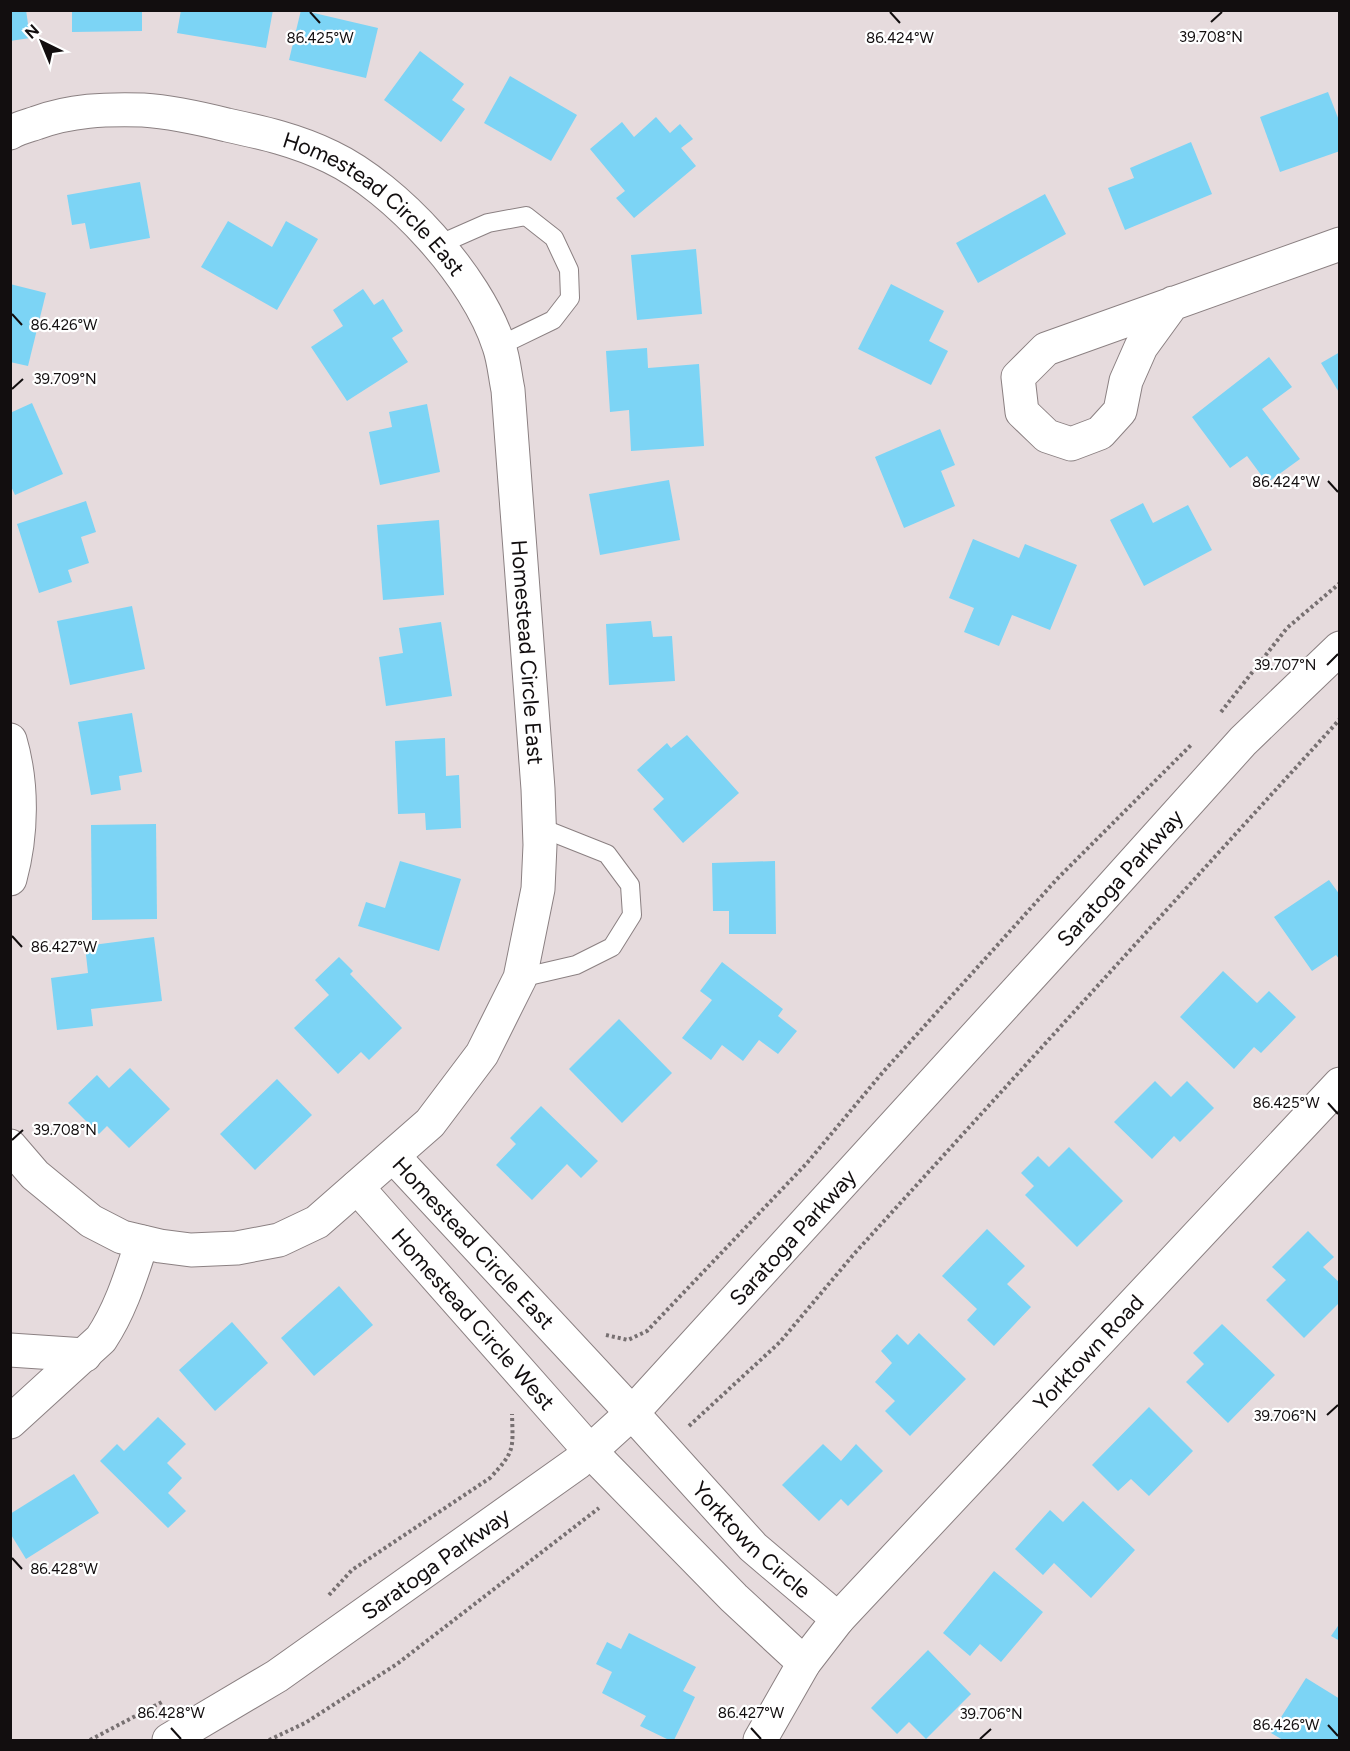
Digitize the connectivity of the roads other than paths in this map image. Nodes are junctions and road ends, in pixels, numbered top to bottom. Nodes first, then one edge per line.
1 (10, 133) edge
2 (1340, 244) edge
3 (438, 245) junction
4 (1173, 303) junction
5 (499, 346) junction
6 (1340, 648) edge
7 (10, 740) edge
8 (539, 827) junction
9 (10, 879) edge
10 (520, 978) junction
11 (1340, 1084) edge
12 (10, 1146) edge
13 (394, 1157) junction
14 (357, 1187) junction
15 (142, 1242) junction
16 (10, 1350) edge
17 (85, 1355) junction
18 (632, 1413) junction
19 (10, 1422) edge
20 (590, 1451) junction
21 (838, 1619) junction
22 (804, 1663) junction
23 (170, 1740) edge
24 (760, 1740) edge

1 - 3 street, Homestead Circle East
2 - 4 street
3 - 5 street, Homestead Circle East
3 - 5 lane
4 - 4 street
5 - 8 street, Homestead Circle East
6 - 18 street, Saratoga Parkway
7 - 9 street
8 - 10 street, Homestead Circle East
8 - 10 lane
10 - 13 street, Homestead Circle East
11 - 21 street, Yorktown Road
12 - 15 street
13 - 14 street
13 - 18 street, Homestead Circle East
14 - 15 street
14 - 20 street, Homestead Circle West
15 - 17 street
16 - 17 street
17 - 19 street
18 - 20 street, Saratoga Parkway
18 - 21 street, Yorktown Circle
20 - 22 street
20 - 23 street, Saratoga Parkway
21 - 22 street
22 - 24 street

